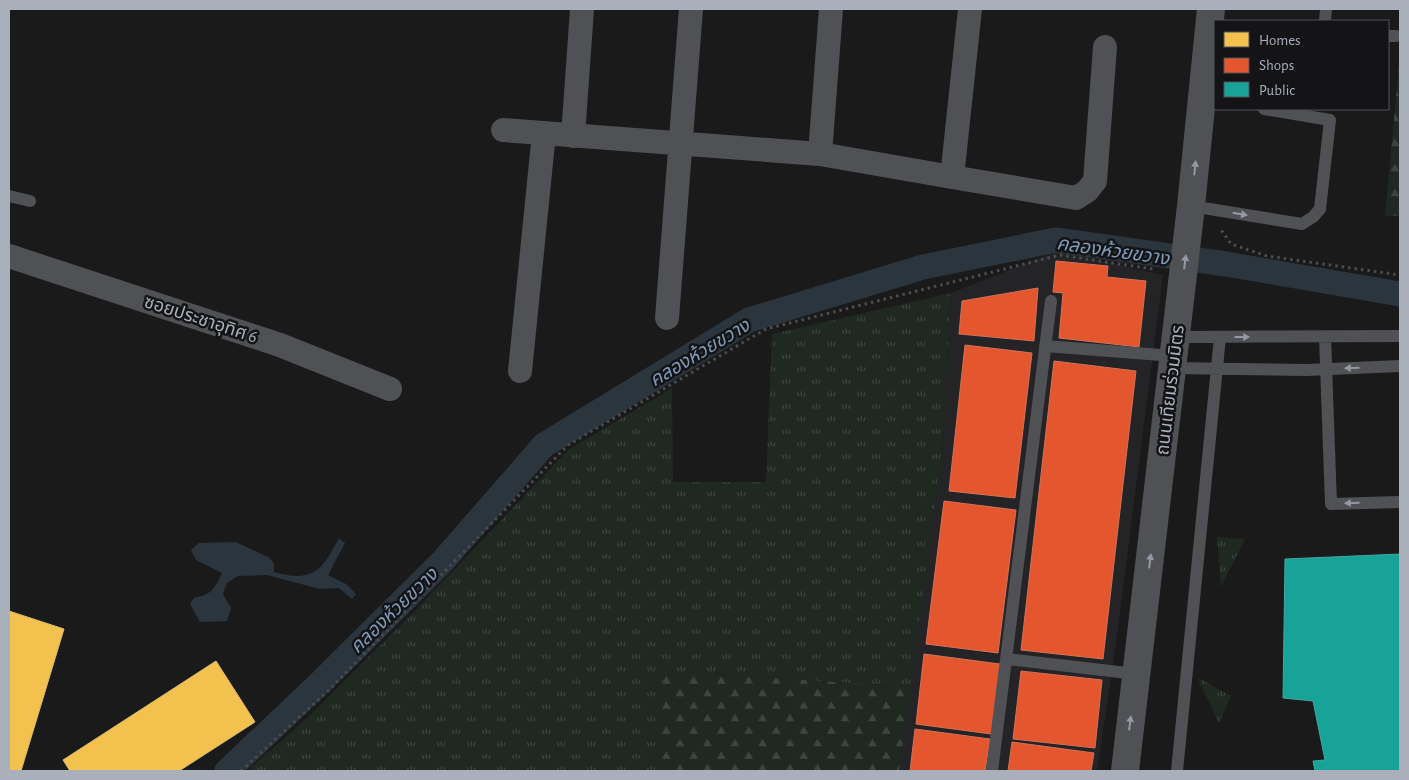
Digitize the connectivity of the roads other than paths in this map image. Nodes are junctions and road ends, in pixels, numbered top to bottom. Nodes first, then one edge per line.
1 (582, 9) edge
2 (691, 9) edge
3 (831, 9) edge
4 (970, 9) edge
5 (1212, 22) edge
6 (1105, 47) dead end
7 (1209, 99) edge
8 (1270, 110) edge
9 (503, 130) dead end
10 (544, 133) junction
11 (573, 136) junction
12 (681, 144) junction
13 (820, 154) junction
14 (952, 177) junction
15 (9, 196) edge
16 (30, 202) dead end
17 (1191, 206) junction
18 (9, 256) edge
19 (1051, 301) dead end
20 (667, 318) dead end
21 (1400, 336) edge
22 (1220, 337) junction
23 (1325, 337) junction
24 (1045, 346) junction
25 (1174, 354) junction
26 (1400, 366) edge
27 (1217, 369) junction
28 (1326, 369) junction
29 (520, 371) dead end
30 (390, 389) dead end
31 (1400, 502) edge
32 (1007, 659) junction
33 (1136, 674) junction
34 (992, 771) edge
35 (1125, 771) edge
36 (1177, 771) edge

1 - 11 street
2 - 12 street
3 - 13 street
4 - 14 street
5 - 7 street, ถนนเทียมร่วมมิตร
6 - 14 street
17 -> 7 street, ถนนเทียมร่วมมิตร
17 -> 8 lane
9 - 10 street
10 - 11 street
10 - 29 street
11 - 12 street
12 - 13 street
12 - 20 street
13 - 14 street
15 - 16 lane
25 -> 17 street, ถนนเทียมร่วมมิตร
18 - 30 street, ซอยประชาอุทิศ 6
19 - 24 lane
21 - 23 lane
22 -> 23 lane
22 - 25 lane
22 - 27 lane
23 - 28 lane
24 - 25 lane
24 - 32 lane
25 - 27 lane
33 -> 25 street, ถนนเทียมร่วมมิตร
26 -> 28 lane
27 - 28 lane
27 - 36 lane
31 -> 28 lane
32 - 33 lane
32 - 34 lane
35 -> 33 street, ถนนเทียมร่วมมิตร

